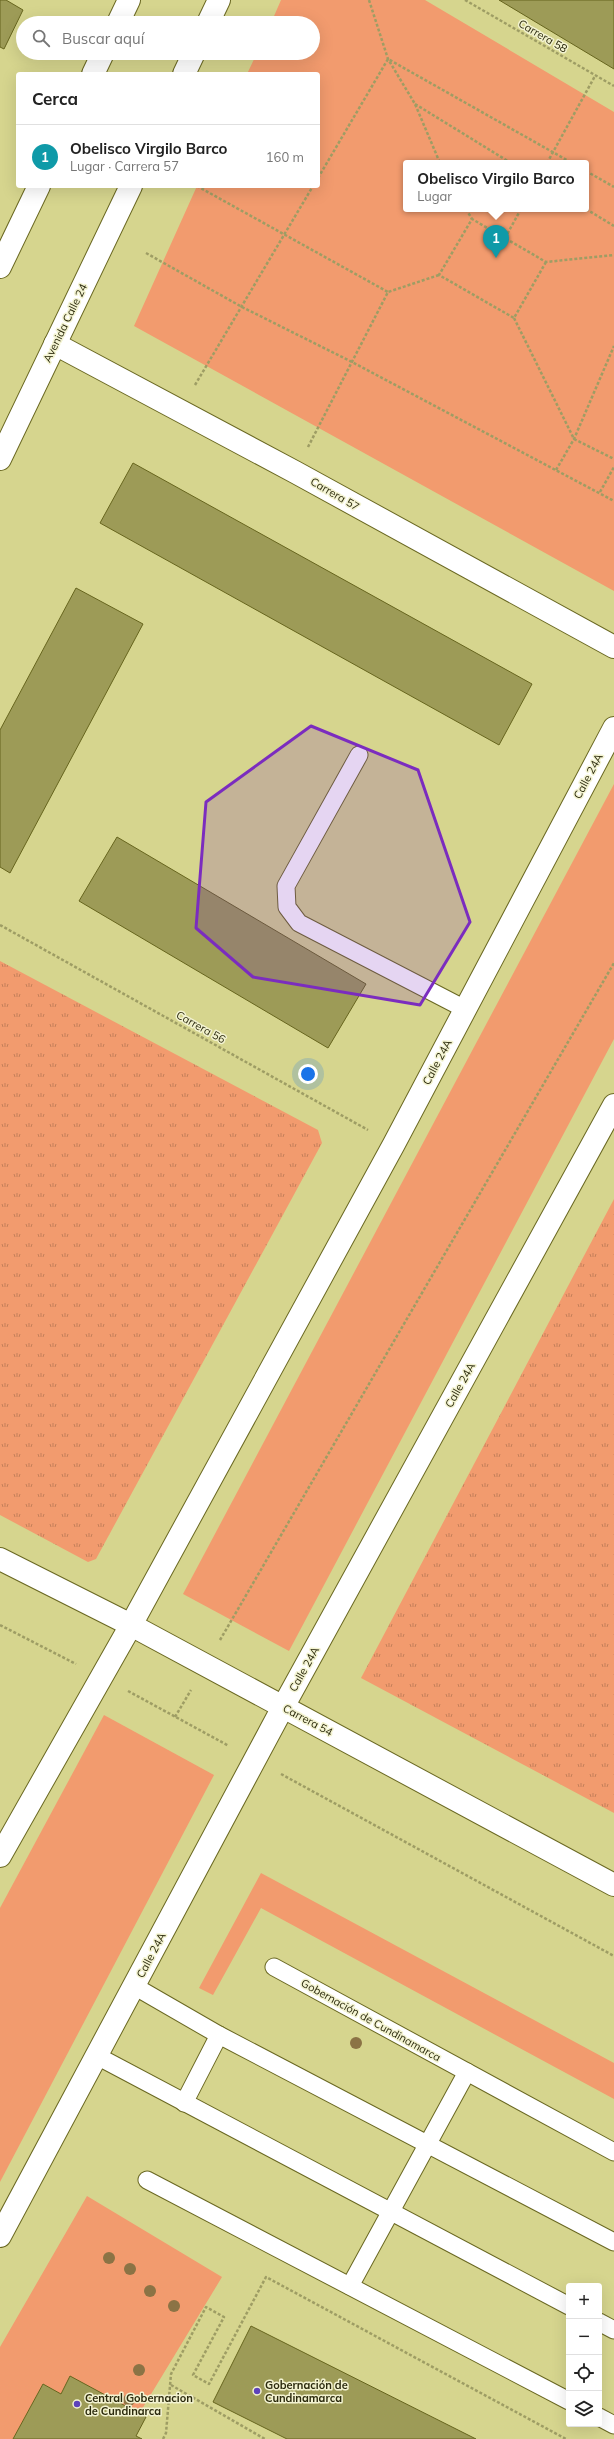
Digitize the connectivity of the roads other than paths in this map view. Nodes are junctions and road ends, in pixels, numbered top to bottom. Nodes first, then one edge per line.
1 (129, 0) edge
2 (219, 0) edge
3 (121, 16) edge
4 (211, 16) edge
5 (100, 60) edge
6 (191, 60) edge
7 (94, 72) edge
8 (185, 72) edge
9 (38, 188) edge
10 (130, 188) edge
11 (0, 267) edge
12 (55, 344) junction
13 (0, 459) edge
14 (614, 647) edge
15 (614, 728) edge
16 (359, 755) dead end
17 (465, 1009) junction
18 (614, 1105) edge
19 (0, 1559) edge
20 (131, 1626) junction
21 (283, 1707) junction
22 (0, 1856) edge
23 (614, 1885) edge
24 (274, 1967) dead end
25 (134, 1986) junction
26 (219, 2035) junction
27 (97, 2056) junction
28 (467, 2072) junction
29 (184, 2103) junction
30 (428, 2144) junction
31 (614, 2152) edge
32 (147, 2180) dead end
33 (391, 2212) junction
34 (0, 2236) edge
35 (614, 2242) edge
36 (350, 2286) junction
37 (566, 2304) edge
38 (602, 2324) edge
39 (614, 2330) edge
40 (566, 2399) edge
41 (602, 2419) edge
42 (614, 2425) edge

1 - 3 street
2 - 4 street
5 - 7 street
6 - 8 street
9 - 11 street
10 - 12 street, Avenida Calle 24
12 - 13 street, Avenida Calle 24
12 - 14 street, Carrera 57
15 - 17 street, Calle 24A
16 - 17 lane
17 - 20 street, Calle 24A
18 - 21 street, Calle 24A
19 - 20 street, Carrera 54
20 - 21 street, Carrera 54
20 - 22 street, Calle 24A
21 - 23 street, Carrera 54
21 - 25 street, Calle 24A
24 - 28 lane, Gobernación de Cundinamarca
25 - 26 lane
25 - 27 street, Calle 24A
26 - 29 lane
26 - 30 lane
27 - 29 lane
27 - 34 street, Calle 24A
28 - 30 lane
28 - 31 lane, Gobernación de Cundinamarca
29 - 33 lane
30 - 33 lane
30 - 35 lane
32 - 36 lane
33 - 36 lane
33 - 37 lane
36 - 40 lane
38 - 39 lane
41 - 42 lane

